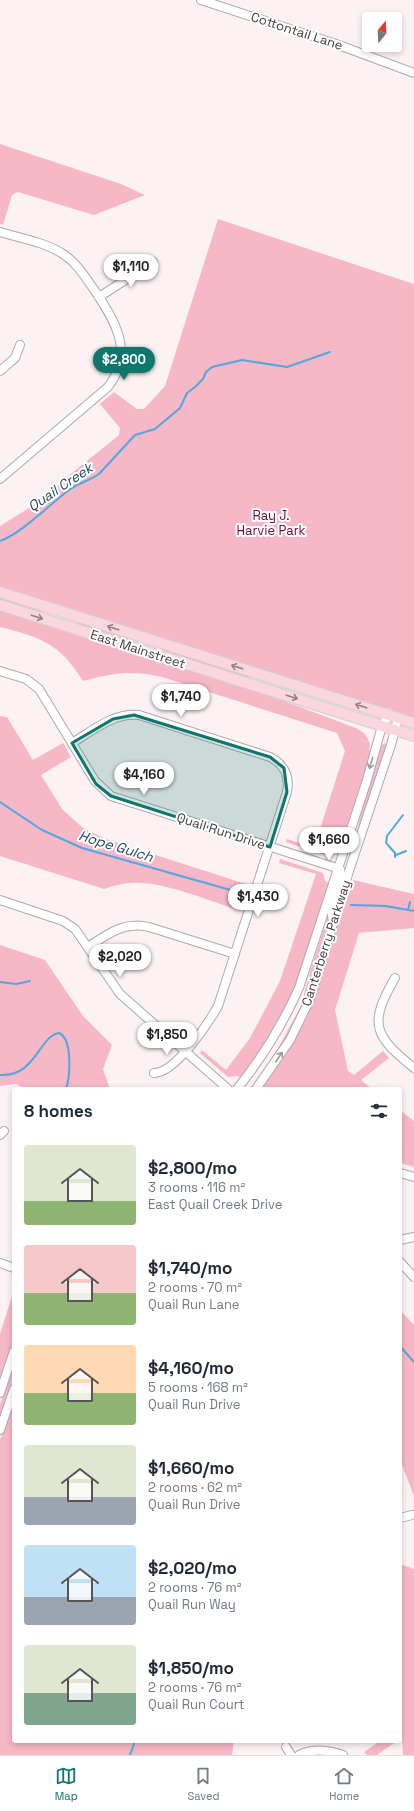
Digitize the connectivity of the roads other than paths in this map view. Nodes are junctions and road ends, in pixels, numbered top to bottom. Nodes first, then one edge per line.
1 (202, 0) edge
2 (414, 73) edge
3 (0, 232) edge
4 (153, 262) dead end
5 (99, 297) junction
6 (20, 346) dead end
7 (0, 371) edge
8 (0, 479) edge
9 (0, 592) edge
10 (0, 605) edge
11 (0, 671) edge
12 (394, 717) junction
13 (414, 723) edge
14 (382, 726) junction
15 (396, 730) junction
16 (414, 736) edge
17 (72, 743) junction
18 (270, 847) junction
19 (337, 868) junction
20 (0, 900) edge
21 (333, 921) junction
22 (88, 947) junction
23 (236, 954) junction
24 (395, 978) dead end
25 (185, 1051) junction
26 (414, 1068) edge
27 (154, 1073) dead end
28 (226, 1087) edge
29 (238, 1087) edge
30 (257, 1087) edge
31 (402, 1174) edge
32 (414, 1177) edge
33 (414, 1237) edge
34 (402, 1240) edge
35 (0, 1263) edge
36 (402, 1264) edge
37 (12, 1267) edge
38 (414, 1277) edge
39 (12, 1357) edge
40 (0, 1393) edge
41 (12, 1395) edge
42 (0, 1430) edge
43 (412, 1515) dead end
44 (402, 1518) edge
45 (286, 1747) dead end
46 (291, 1755) edge
47 (299, 1755) edge
48 (343, 1755) edge

1 - 2 street, Cottontail Lane
3 - 5 street
4 - 5 street
5 - 8 street
6 - 7 street
12 -> 9 main road, East Mainstreet
10 -> 14 main road, East Mainstreet
11 - 17 street, Quail Run Drive
12 - 13 main road, East Mainstreet
12 - 14 street, Canterberry Parkway
12 - 15 street, Canterberry Parkway
14 - 15 main road, East Mainstreet
14 -> 19 street, Canterberry Parkway
15 - 16 main road, East Mainstreet
15 - 21 street, Canterberry Parkway
17 - 18 street, Quail Run Drive
17 - 18 street
18 - 19 street, Quail Run Drive
18 - 23 street
19 - 21 street
19 - 29 street, Canterberry Parkway
20 - 22 street
30 -> 21 street, Canterberry Parkway
22 - 23 street
22 - 25 street
23 - 25 street
24 - 26 street
25 - 27 street
25 - 28 street
31 - 32 street
33 - 34 street
35 - 37 street
36 - 38 street
39 - 40 street
41 - 42 street
43 - 44 street
45 - 46 street
47 - 48 street

